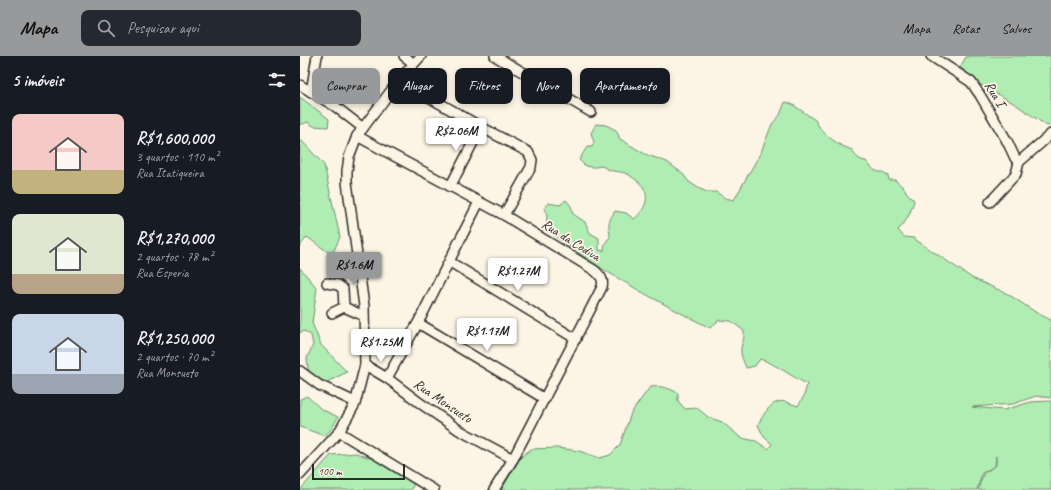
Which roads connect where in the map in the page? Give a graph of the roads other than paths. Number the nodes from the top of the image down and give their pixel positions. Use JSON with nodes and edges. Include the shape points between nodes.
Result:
{"nodes":[{"id":1,"x":317,"y":56,"type":"edge"},
{"id":2,"x":404,"y":56,"type":"edge"},
{"id":3,"x":420,"y":56,"type":"edge"},
{"id":4,"x":495,"y":56,"type":"edge"},
{"id":5,"x":930,"y":56,"type":"edge"},
{"id":6,"x":413,"y":63,"type":"junction"},
{"id":7,"x":409,"y":68,"type":"edge"},
{"id":8,"x":300,"y":85,"type":"edge"},
{"id":9,"x":311,"y":92,"type":"junction"},
{"id":10,"x":388,"y":95,"type":"edge"},
{"id":11,"x":441,"y":104,"type":"edge"},
{"id":12,"x":591,"y":112,"type":"dead end"},
{"id":13,"x":481,"y":127,"type":"junction"},
{"id":14,"x":360,"y":132,"type":"junction"},
{"id":15,"x":1051,"y":134,"type":"edge"},
{"id":16,"x":1019,"y":162,"type":"junction"},
{"id":17,"x":450,"y":186,"type":"junction"},
{"id":18,"x":478,"y":202,"type":"junction"},
{"id":19,"x":990,"y":202,"type":"dead end"},
{"id":20,"x":504,"y":215,"type":"junction"},
{"id":21,"x":450,"y":262,"type":"junction"},
{"id":22,"x":327,"y":283,"type":"dead end"},
{"id":23,"x":344,"y":307,"type":"junction"},
{"id":24,"x":332,"y":313,"type":"dead end"},
{"id":25,"x":364,"y":316,"type":"junction"},
{"id":26,"x":418,"y":323,"type":"junction"},
{"id":27,"x":576,"y":339,"type":"junction"},
{"id":28,"x":365,"y":365,"type":"junction"},
{"id":29,"x":300,"y":371,"type":"edge"},
{"id":30,"x":387,"y":378,"type":"junction"},
{"id":31,"x":544,"y":399,"type":"junction"},
{"id":32,"x":355,"y":402,"type":"junction"},
{"id":33,"x":339,"y":432,"type":"junction"},
{"id":34,"x":513,"y":459,"type":"junction"},
{"id":35,"x":300,"y":476,"type":"edge"},
{"id":36,"x":434,"y":490,"type":"edge"},
{"id":37,"x":494,"y":490,"type":"edge"}],
"edges":[{"from":1,"to":9,"type":"street"},
{"from":2,"to":6,"type":"street"},
{"from":3,"to":6,"type":"street"},
{"from":4,"to":12,"type":"street"},
{"from":5,"to":16,"type":"street","name":"Rua I","via":[[971,82]]},
{"from":6,"to":7,"type":"street"},
{"from":8,"to":9,"type":"street","name":"Rua da Codiva"},
{"from":9,"to":14,"type":"street","name":"Rua da Codiva","via":[[336,107]]},
{"from":10,"to":14,"type":"street"},
{"from":11,"to":13,"type":"street"},
{"from":13,"to":17,"type":"street"},
{"from":13,"to":20,"type":"street","via":[[528,152],[532,160],[531,167]]},
{"from":14,"to":17,"type":"street","name":"Rua da Codiva"},
{"from":14,"to":25,"type":"street","via":[[349,157],[347,171]]},
{"from":15,"to":16,"type":"street"},
{"from":16,"to":19,"type":"street","via":[[1016,174]]},
{"from":17,"to":18,"type":"street","name":"Rua da Codiva"},
{"from":18,"to":20,"type":"street","name":"Rua da Codiva"},
{"from":18,"to":21,"type":"street"},
{"from":20,"to":27,"type":"street","name":"Rua da Codiva","via":[[594,270],[601,277],[602,287]]},
{"from":21,"to":26,"type":"street"},
{"from":21,"to":27,"type":"street"},
{"from":22,"to":23,"type":"street","via":[[343,289]]},
{"from":23,"to":24,"type":"street"},
{"from":23,"to":25,"type":"street"},
{"from":25,"to":28,"type":"street"},
{"from":26,"to":30,"type":"street"},
{"from":26,"to":31,"type":"street"},
{"from":27,"to":31,"type":"street","name":"Rua da Codiva"},
{"from":28,"to":30,"type":"street","name":"Rua Monsueto"},
{"from":28,"to":32,"type":"street"},
{"from":29,"to":32,"type":"street","via":[[318,385]]},
{"from":30,"to":34,"type":"street","name":"Rua Monsueto","via":[[460,430]]},
{"from":31,"to":34,"type":"street","name":"Rua da Codiva"},
{"from":32,"to":33,"type":"street"},
{"from":33,"to":35,"type":"street"},
{"from":33,"to":36,"type":"street"},
{"from":34,"to":37,"type":"street","name":"Rua da Codiva"}]}
